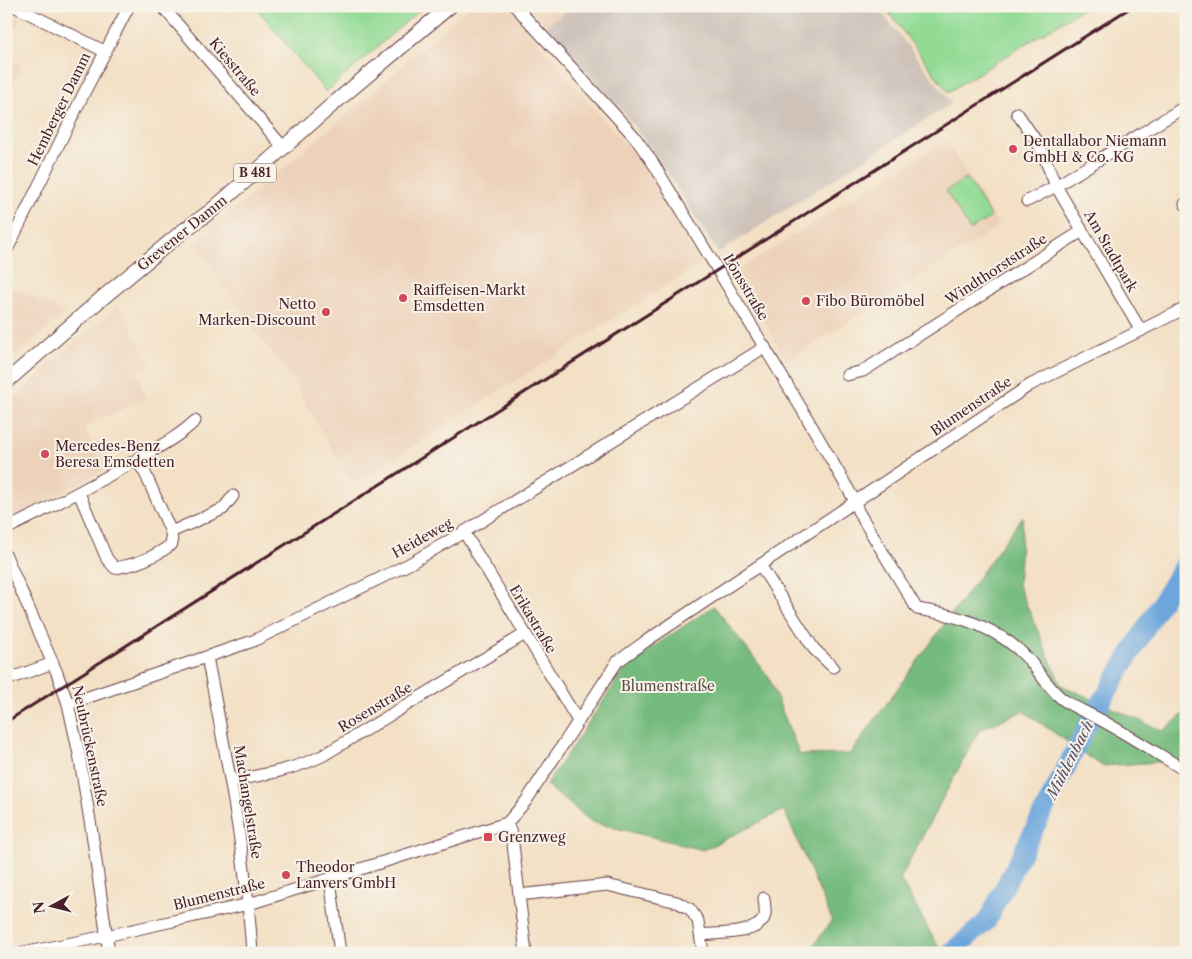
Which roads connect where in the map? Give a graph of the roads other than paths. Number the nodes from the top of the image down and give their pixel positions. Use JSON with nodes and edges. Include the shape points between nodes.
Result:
{"nodes":[{"id":1,"x":14,"y":6,"type":"edge"},
{"id":2,"x":129,"y":6,"type":"edge"},
{"id":3,"x":162,"y":6,"type":"edge"},
{"id":4,"x":450,"y":6,"type":"edge"},
{"id":5,"x":515,"y":6,"type":"edge"},
{"id":6,"x":104,"y":51,"type":"junction"},
{"id":7,"x":1186,"y":106,"type":"edge"},
{"id":8,"x":1018,"y":113,"type":"dead end"},
{"id":9,"x":284,"y":148,"type":"junction"},
{"id":10,"x":1056,"y":186,"type":"junction"},
{"id":11,"x":1027,"y":201,"type":"dead end"},
{"id":12,"x":1082,"y":231,"type":"junction"},
{"id":13,"x":6,"y":252,"type":"edge"},
{"id":14,"x":1186,"y":308,"type":"edge"},
{"id":15,"x":1141,"y":331,"type":"junction"},
{"id":16,"x":765,"y":347,"type":"junction"},
{"id":17,"x":848,"y":375,"type":"dead end"},
{"id":18,"x":6,"y":382,"type":"edge"},
{"id":19,"x":195,"y":421,"type":"dead end"},
{"id":20,"x":136,"y":460,"type":"junction"},
{"id":21,"x":79,"y":493,"type":"junction"},
{"id":22,"x":233,"y":496,"type":"dead end"},
{"id":23,"x":855,"y":501,"type":"junction"},
{"id":24,"x":6,"y":529,"type":"edge"},
{"id":25,"x":171,"y":532,"type":"junction"},
{"id":26,"x":464,"y":532,"type":"junction"},
{"id":27,"x":6,"y":556,"type":"edge"},
{"id":28,"x":760,"y":565,"type":"junction"},
{"id":29,"x":525,"y":634,"type":"junction"},
{"id":30,"x":207,"y":657,"type":"junction"},
{"id":31,"x":53,"y":663,"type":"junction"},
{"id":32,"x":833,"y":667,"type":"dead end"},
{"id":33,"x":6,"y":680,"type":"edge"},
{"id":34,"x":68,"y":704,"type":"junction"},
{"id":35,"x":578,"y":721,"type":"junction"},
{"id":36,"x":1186,"y":771,"type":"edge"},
{"id":37,"x":231,"y":781,"type":"junction"},
{"id":38,"x":507,"y":823,"type":"junction"},
{"id":39,"x":330,"y":880,"type":"junction"},
{"id":40,"x":519,"y":895,"type":"junction"},
{"id":41,"x":764,"y":898,"type":"dead end"},
{"id":42,"x":249,"y":904,"type":"junction"},
{"id":43,"x":701,"y":935,"type":"junction"},
{"id":44,"x":106,"y":936,"type":"junction"},
{"id":45,"x":23,"y":953,"type":"edge"},
{"id":46,"x":108,"y":953,"type":"edge"},
{"id":47,"x":252,"y":953,"type":"edge"},
{"id":48,"x":340,"y":953,"type":"edge"},
{"id":49,"x":526,"y":953,"type":"edge"},
{"id":50,"x":704,"y":953,"type":"edge"}],
"edges":[{"from":1,"to":6,"type":"street"},
{"from":2,"to":6,"type":"street","name":"Hemberger Damm"},
{"from":3,"to":9,"type":"street","name":"Kiesstraße"},
{"from":4,"to":9,"type":"main road","name":"Grevener Damm","number":"B 481"},
{"from":5,"to":16,"type":"street","name":"Lönsstraße","via":[[634,136]]},
{"from":6,"to":13,"type":"street","name":"Hemberger Damm"},
{"from":7,"to":10,"type":"street"},
{"from":8,"to":10,"type":"street","name":"Am Stadtpark","via":[[1040,147]]},
{"from":9,"to":18,"type":"main road","name":"Grevener Damm","number":"B 481"},
{"from":10,"to":11,"type":"street"},
{"from":10,"to":12,"type":"street","name":"Am Stadtpark"},
{"from":12,"to":15,"type":"street","name":"Am Stadtpark"},
{"from":12,"to":17,"type":"street","name":"Windthorststraße","via":[[863,371]]},
{"from":14,"to":15,"type":"street","name":"Blumenstraße"},
{"from":15,"to":23,"type":"street","name":"Blumenstraße","via":[[1030,385]]},
{"from":16,"to":23,"type":"street","name":"Lönsstraße"},
{"from":16,"to":26,"type":"street","name":"Heideweg"},
{"from":19,"to":20,"type":"street","via":[[182,433]]},
{"from":20,"to":21,"type":"street"},
{"from":20,"to":25,"type":"street"},
{"from":21,"to":24,"type":"street"},
{"from":21,"to":25,"type":"street","via":[[107,559],[115,568],[162,552],[172,544]]},
{"from":22,"to":25,"type":"street","via":[[223,509]]},
{"from":23,"to":28,"type":"street","name":"Blumenstraße"},
{"from":23,"to":36,"type":"street","name":"Lönsstraße","via":[[917,609],[966,619],[1007,640],[1062,699]]},
{"from":26,"to":29,"type":"street","name":"Erikastraße"},
{"from":26,"to":30,"type":"street","name":"Heideweg","via":[[409,564],[254,641]]},
{"from":27,"to":31,"type":"street","name":"Neubrückenstraße"},
{"from":28,"to":32,"type":"street","via":[[814,649]]},
{"from":28,"to":35,"type":"street","name":"Blumenstraße","via":[[617,662]]},
{"from":29,"to":35,"type":"street","name":"Erikastraße"},
{"from":29,"to":37,"type":"street","name":"Rosenstraße","via":[[322,756],[284,770]]},
{"from":30,"to":34,"type":"street","name":"Heideweg"},
{"from":30,"to":37,"type":"street","name":"Machangelstraße"},
{"from":31,"to":33,"type":"street"},
{"from":31,"to":34,"type":"street","name":"Neubrückenstraße"},
{"from":34,"to":44,"type":"street","name":"Neubrückenstraße","via":[[91,825]]},
{"from":35,"to":38,"type":"street","name":"Blumenstraße","via":[[526,801]]},
{"from":37,"to":42,"type":"street","name":"Machangelstraße"},
{"from":38,"to":39,"type":"street","name":"Blumenstraße"},
{"from":38,"to":40,"type":"street","via":[[512,836]]},
{"from":39,"to":42,"type":"street","name":"Blumenstraße"},
{"from":39,"to":48,"type":"street"},
{"from":40,"to":43,"type":"street","via":[[607,885],[683,905],[698,920]]},
{"from":40,"to":49,"type":"street"},
{"from":41,"to":43,"type":"street","via":[[764,918],[751,930]]},
{"from":42,"to":44,"type":"street","name":"Blumenstraße"},
{"from":42,"to":47,"type":"street","name":"Machangelstraße"},
{"from":43,"to":50,"type":"street"},
{"from":44,"to":45,"type":"street","name":"Blumenstraße"},
{"from":44,"to":46,"type":"street","name":"Neubrückenstraße"}]}
